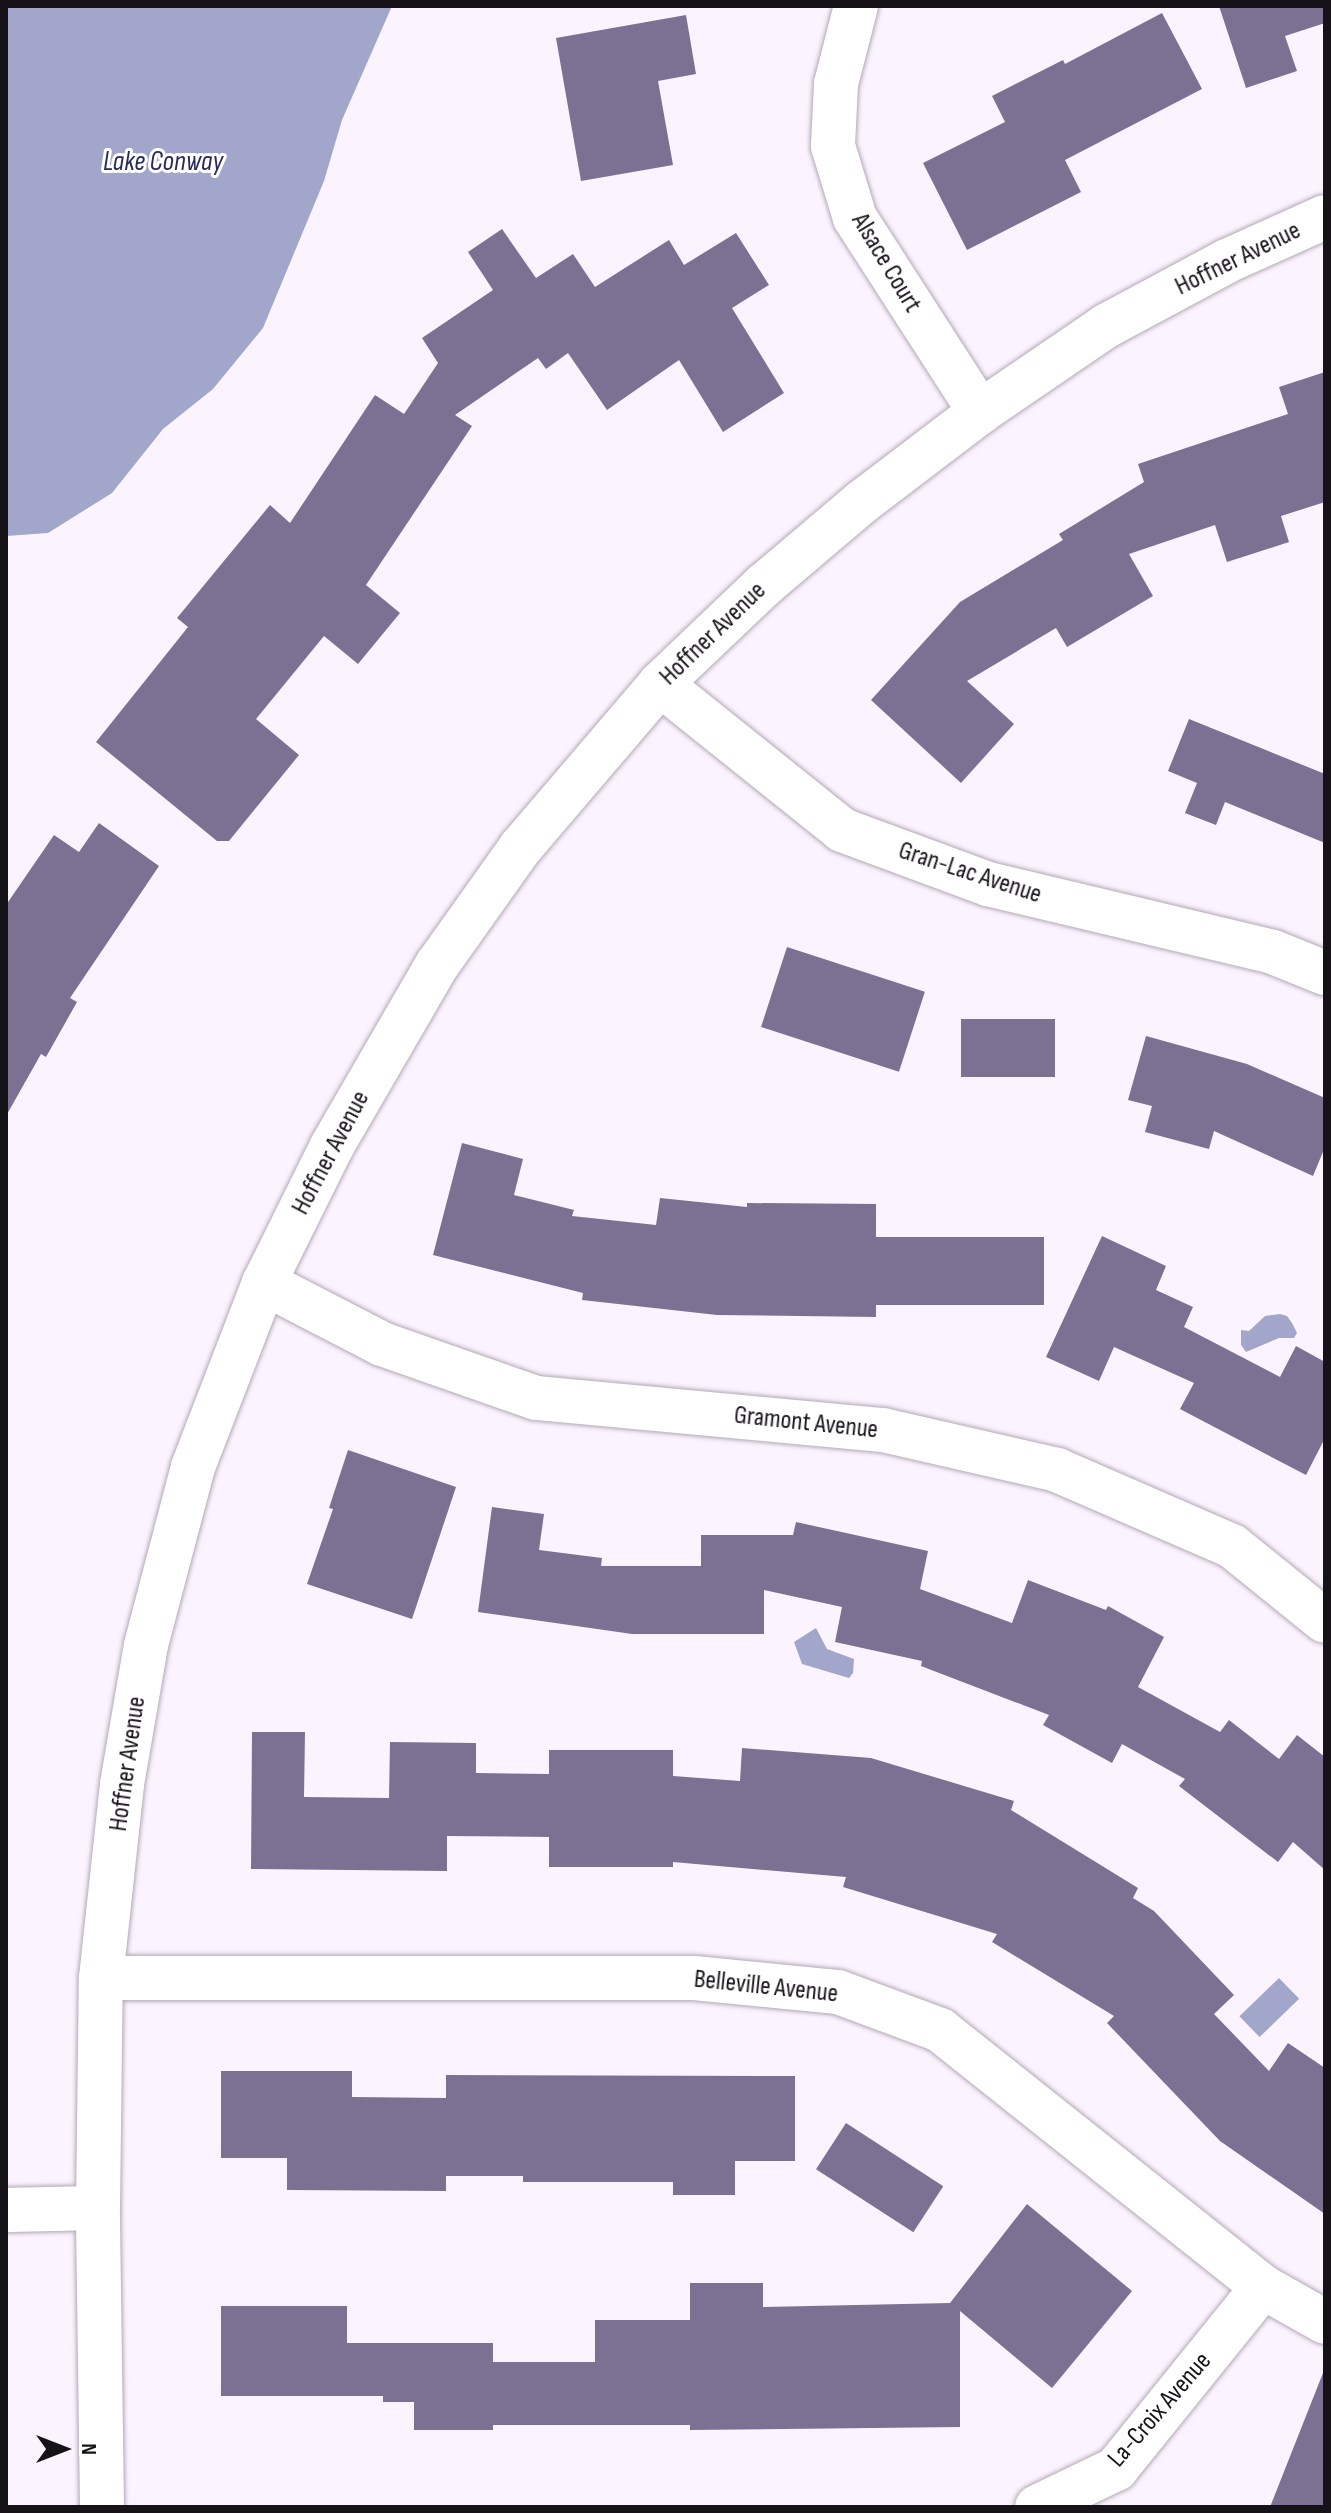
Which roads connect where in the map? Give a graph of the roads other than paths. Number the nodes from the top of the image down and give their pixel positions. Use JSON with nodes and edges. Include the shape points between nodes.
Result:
{"nodes":[{"id":1,"x":856,"y":6,"type":"edge"},
{"id":2,"x":1325,"y":217,"type":"edge"},
{"id":3,"x":980,"y":412,"type":"junction"},
{"id":4,"x":660,"y":684,"type":"junction"},
{"id":5,"x":1325,"y":973,"type":"edge"},
{"id":6,"x":264,"y":1283,"type":"junction"},
{"id":7,"x":1325,"y":1621,"type":"edge"},
{"id":8,"x":101,"y":1978,"type":"junction"},
{"id":9,"x":98,"y":2208,"type":"junction"},
{"id":10,"x":6,"y":2210,"type":"edge"},
{"id":11,"x":1263,"y":2287,"type":"junction"},
{"id":12,"x":1325,"y":2322,"type":"edge"},
{"id":13,"x":102,"y":2507,"type":"edge"},
{"id":14,"x":1037,"y":2507,"type":"edge"}],
"edges":[{"from":1,"to":3,"type":"street","name":"Alsace Court","via":[[836,84],[833,146],[855,218]]},
{"from":2,"to":3,"type":"street","name":"Hoffner Avenue","via":[[1227,261],[1106,326]]},
{"from":3,"to":4,"type":"street","name":"Hoffner Avenue","via":[[764,585]]},
{"from":4,"to":5,"type":"street","name":"Gran-Lac Avenue","via":[[842,830],[988,884],[1273,952]]},
{"from":4,"to":6,"type":"street","name":"Hoffner Avenue","via":[[521,847],[437,965],[332,1146]]},
{"from":6,"to":7,"type":"street","name":"Gramont Avenue","via":[[382,1344],[536,1398],[883,1430],[1057,1470],[1232,1546]]},
{"from":6,"to":8,"type":"street","name":"Hoffner Avenue","via":[[193,1467],[146,1645],[122,1784]]},
{"from":8,"to":9,"type":"street","name":"Hoffner Avenue"},
{"from":8,"to":11,"type":"street","name":"Belleville Avenue","via":[[694,1978],[838,1992],[940,2030]]},
{"from":9,"to":10,"type":"street"},
{"from":9,"to":13,"type":"street","name":"Hoffner Avenue"},
{"from":11,"to":12,"type":"street","name":"Belleville Avenue"},
{"from":11,"to":14,"type":"street","name":"La-Croix Avenue","via":[[1116,2469]]}]}
